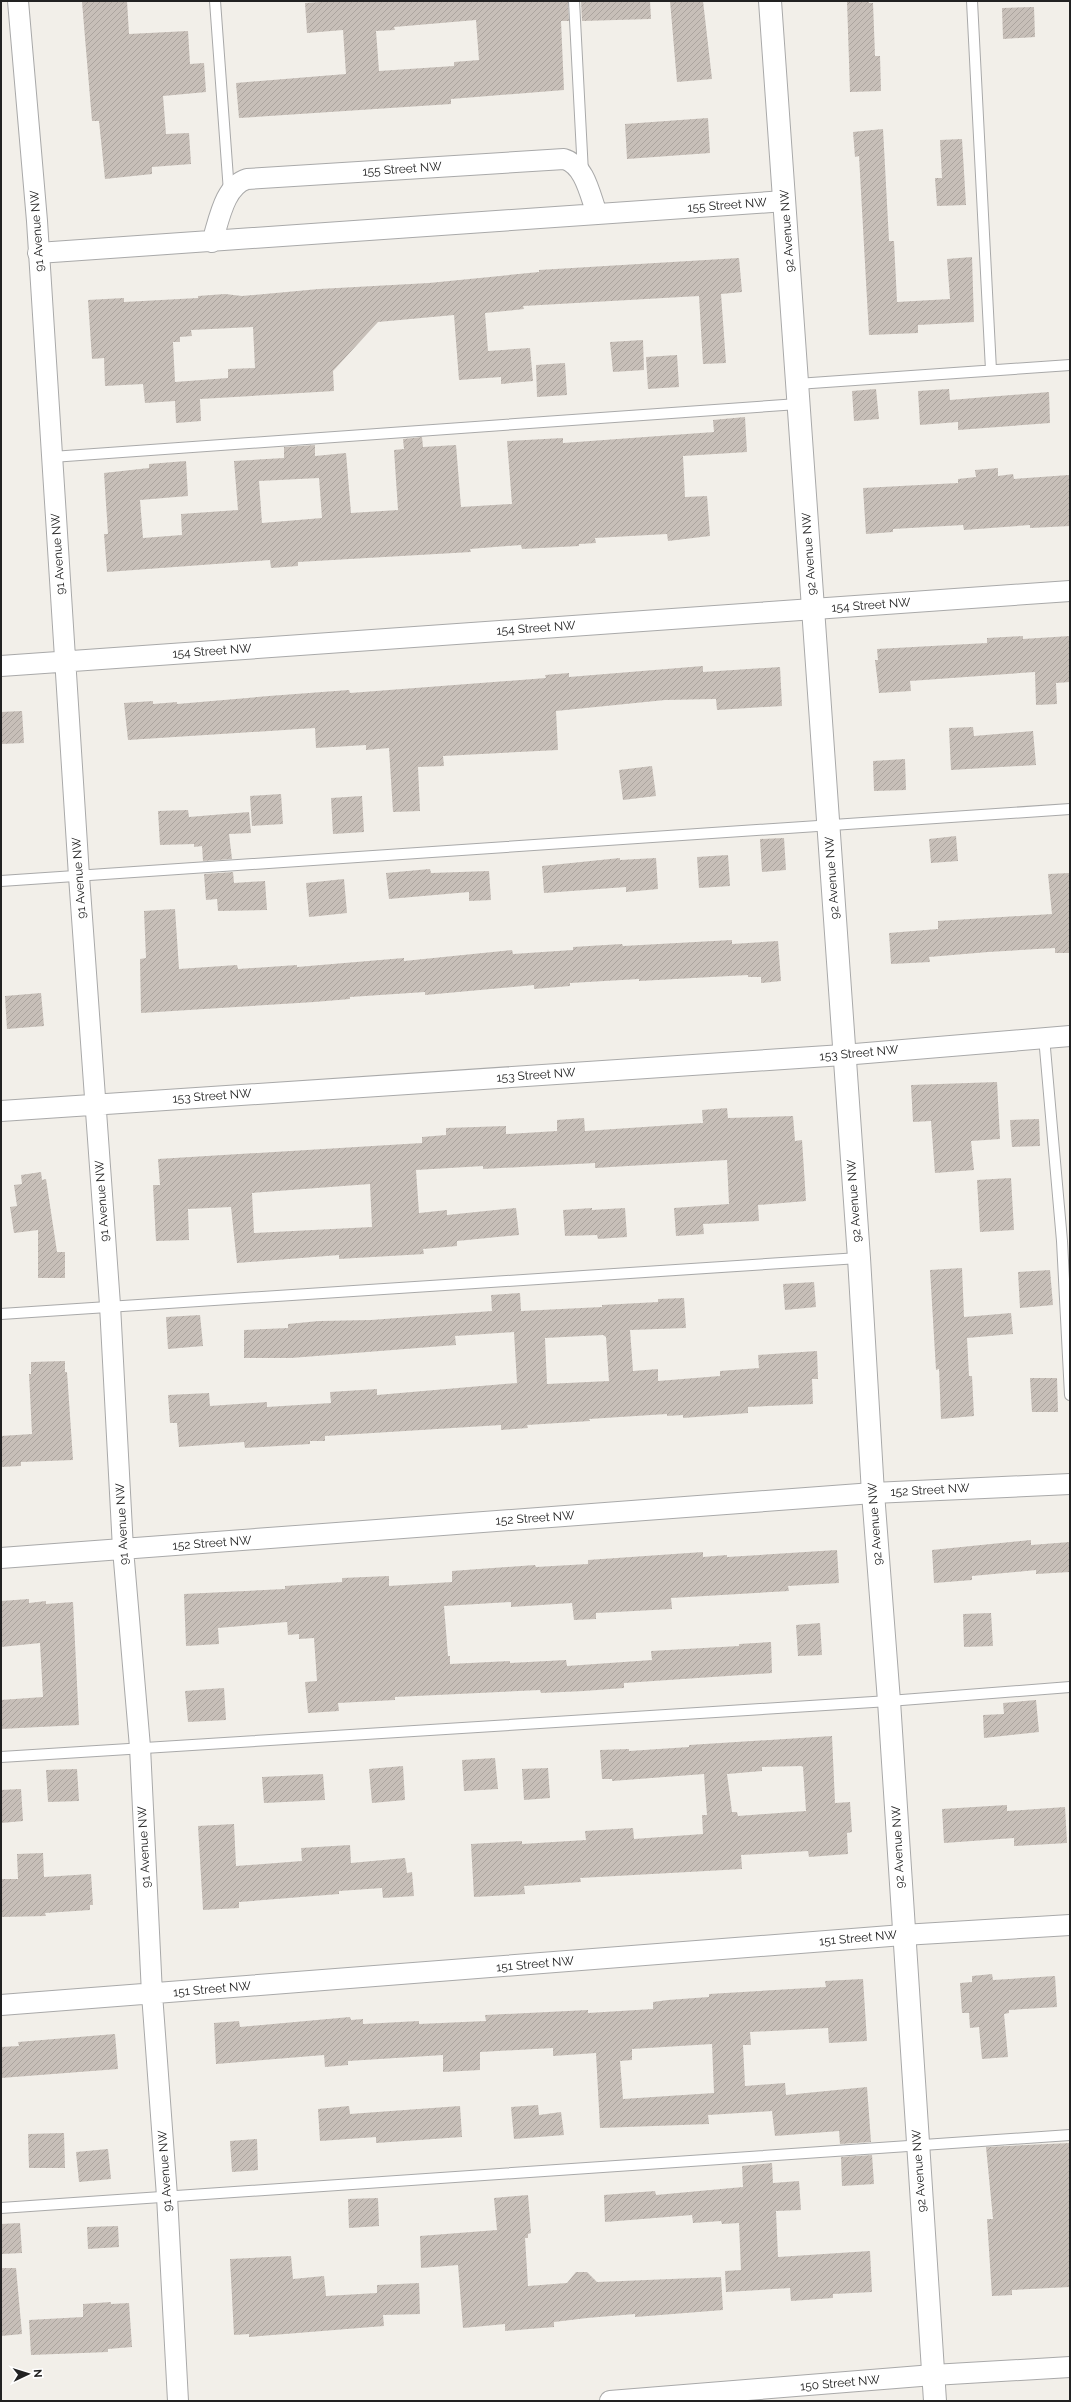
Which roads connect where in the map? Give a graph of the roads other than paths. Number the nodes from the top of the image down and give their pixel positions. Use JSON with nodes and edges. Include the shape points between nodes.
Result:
{"nodes":[{"id":1,"x":18,"y":1,"type":"edge"},
{"id":2,"x":215,"y":1,"type":"edge"},
{"id":3,"x":574,"y":1,"type":"edge"},
{"id":4,"x":770,"y":1,"type":"edge"},
{"id":5,"x":972,"y":1,"type":"edge"},
{"id":6,"x":584,"y":177,"type":"junction"},
{"id":7,"x":229,"y":192,"type":"junction"},
{"id":8,"x":785,"y":201,"type":"junction"},
{"id":9,"x":597,"y":214,"type":"junction"},
{"id":10,"x":212,"y":242,"type":"junction"},
{"id":11,"x":38,"y":253,"type":"junction"},
{"id":12,"x":1070,"y":365,"type":"edge"},
{"id":13,"x":991,"y":370,"type":"junction"},
{"id":14,"x":798,"y":394,"type":"junction"},
{"id":15,"x":52,"y":457,"type":"junction"},
{"id":16,"x":1070,"y":591,"type":"edge"},
{"id":17,"x":813,"y":609,"type":"junction"},
{"id":18,"x":65,"y":662,"type":"junction"},
{"id":19,"x":1,"y":666,"type":"edge"},
{"id":20,"x":1070,"y":809,"type":"edge"},
{"id":21,"x":829,"y":825,"type":"junction"},
{"id":22,"x":79,"y":876,"type":"junction"},
{"id":23,"x":1,"y":881,"type":"edge"},
{"id":24,"x":1070,"y":1036,"type":"edge"},
{"id":25,"x":1044,"y":1037,"type":"junction"},
{"id":26,"x":843,"y":1055,"type":"junction"},
{"id":27,"x":95,"y":1104,"type":"junction"},
{"id":28,"x":1,"y":1111,"type":"edge"},
{"id":29,"x":1066,"y":1241,"type":"edge"},
{"id":30,"x":859,"y":1258,"type":"junction"},
{"id":31,"x":110,"y":1305,"type":"junction"},
{"id":32,"x":1,"y":1314,"type":"edge"},
{"id":33,"x":1070,"y":1396,"type":"edge"},
{"id":34,"x":1070,"y":1484,"type":"edge"},
{"id":35,"x":873,"y":1493,"type":"junction"},
{"id":36,"x":123,"y":1549,"type":"junction"},
{"id":37,"x":1,"y":1558,"type":"edge"},
{"id":38,"x":1070,"y":1687,"type":"edge"},
{"id":39,"x":889,"y":1701,"type":"junction"},
{"id":40,"x":140,"y":1748,"type":"junction"},
{"id":41,"x":1,"y":1757,"type":"edge"},
{"id":42,"x":1070,"y":1925,"type":"edge"},
{"id":43,"x":903,"y":1935,"type":"junction"},
{"id":44,"x":152,"y":1994,"type":"junction"},
{"id":45,"x":1,"y":2005,"type":"edge"},
{"id":46,"x":1070,"y":2135,"type":"edge"},
{"id":47,"x":918,"y":2147,"type":"junction"},
{"id":48,"x":167,"y":2196,"type":"junction"},
{"id":49,"x":1,"y":2208,"type":"edge"},
{"id":50,"x":1070,"y":2367,"type":"edge"},
{"id":51,"x":933,"y":2375,"type":"junction"},
{"id":52,"x":178,"y":2401,"type":"edge"},
{"id":53,"x":610,"y":2401,"type":"edge"},
{"id":54,"x":935,"y":2401,"type":"edge"}],
"edges":[{"from":1,"to":11,"type":"street","name":"91 Avenue NW"},
{"from":2,"to":7,"type":"lane"},
{"from":3,"to":6,"type":"lane"},
{"from":4,"to":8,"type":"street","name":"92 Avenue NW"},
{"from":5,"to":13,"type":"lane"},
{"from":6,"to":7,"type":"street","name":"155 Street NW","via":[[571,161],[564,159],[247,179],[240,181]]},
{"from":6,"to":9,"type":"street","name":"155 Street NW"},
{"from":7,"to":10,"type":"street"},
{"from":8,"to":9,"type":"street","name":"155 Street NW"},
{"from":8,"to":14,"type":"street","name":"92 Avenue NW"},
{"from":9,"to":10,"type":"street","name":"155 Street NW"},
{"from":10,"to":11,"type":"street","name":"155 Street NW"},
{"from":11,"to":15,"type":"street","name":"91 Avenue NW"},
{"from":12,"to":13,"type":"lane"},
{"from":13,"to":14,"type":"lane"},
{"from":14,"to":15,"type":"lane"},
{"from":14,"to":17,"type":"street","name":"92 Avenue NW"},
{"from":15,"to":18,"type":"street","name":"91 Avenue NW"},
{"from":16,"to":17,"type":"street","name":"154 Street NW"},
{"from":17,"to":18,"type":"street","name":"154 Street NW"},
{"from":17,"to":21,"type":"street","name":"92 Avenue NW"},
{"from":18,"to":19,"type":"street","name":"154 Street NW"},
{"from":18,"to":22,"type":"street","name":"91 Avenue NW"},
{"from":20,"to":21,"type":"lane"},
{"from":21,"to":22,"type":"lane"},
{"from":21,"to":26,"type":"street","name":"92 Avenue NW"},
{"from":22,"to":23,"type":"lane"},
{"from":22,"to":27,"type":"street","name":"91 Avenue NW"},
{"from":24,"to":25,"type":"street","name":"153 Street NW"},
{"from":25,"to":26,"type":"street","name":"153 Street NW"},
{"from":25,"to":29,"type":"lane"},
{"from":26,"to":27,"type":"street","name":"153 Street NW"},
{"from":26,"to":30,"type":"street","name":"92 Avenue NW"},
{"from":27,"to":28,"type":"street","name":"153 Street NW"},
{"from":27,"to":31,"type":"street","name":"91 Avenue NW"},
{"from":29,"to":33,"type":"lane"},
{"from":30,"to":31,"type":"lane"},
{"from":30,"to":35,"type":"street","name":"92 Avenue NW"},
{"from":31,"to":32,"type":"lane"},
{"from":31,"to":36,"type":"street","name":"91 Avenue NW"},
{"from":34,"to":35,"type":"street","name":"152 Street NW"},
{"from":35,"to":36,"type":"street","name":"152 Street NW"},
{"from":35,"to":39,"type":"street","name":"92 Avenue NW"},
{"from":36,"to":37,"type":"street","name":"152 Street NW"},
{"from":36,"to":40,"type":"street","name":"91 Avenue NW"},
{"from":38,"to":39,"type":"lane"},
{"from":39,"to":40,"type":"lane"},
{"from":39,"to":43,"type":"street","name":"92 Avenue NW"},
{"from":40,"to":41,"type":"lane"},
{"from":40,"to":44,"type":"street","name":"91 Avenue NW"},
{"from":42,"to":43,"type":"street","name":"151 Street NW"},
{"from":43,"to":44,"type":"street","name":"151 Street NW"},
{"from":43,"to":47,"type":"street","name":"92 Avenue NW"},
{"from":44,"to":45,"type":"street","name":"151 Street NW"},
{"from":44,"to":48,"type":"street","name":"91 Avenue NW"},
{"from":46,"to":47,"type":"lane"},
{"from":47,"to":48,"type":"lane"},
{"from":47,"to":51,"type":"street","name":"92 Avenue NW"},
{"from":48,"to":49,"type":"lane"},
{"from":48,"to":52,"type":"street","name":"91 Avenue NW"},
{"from":50,"to":51,"type":"street","name":"150 Street NW"},
{"from":51,"to":53,"type":"street","name":"150 Street NW"},
{"from":51,"to":54,"type":"street","name":"92 Avenue NW"}]}
